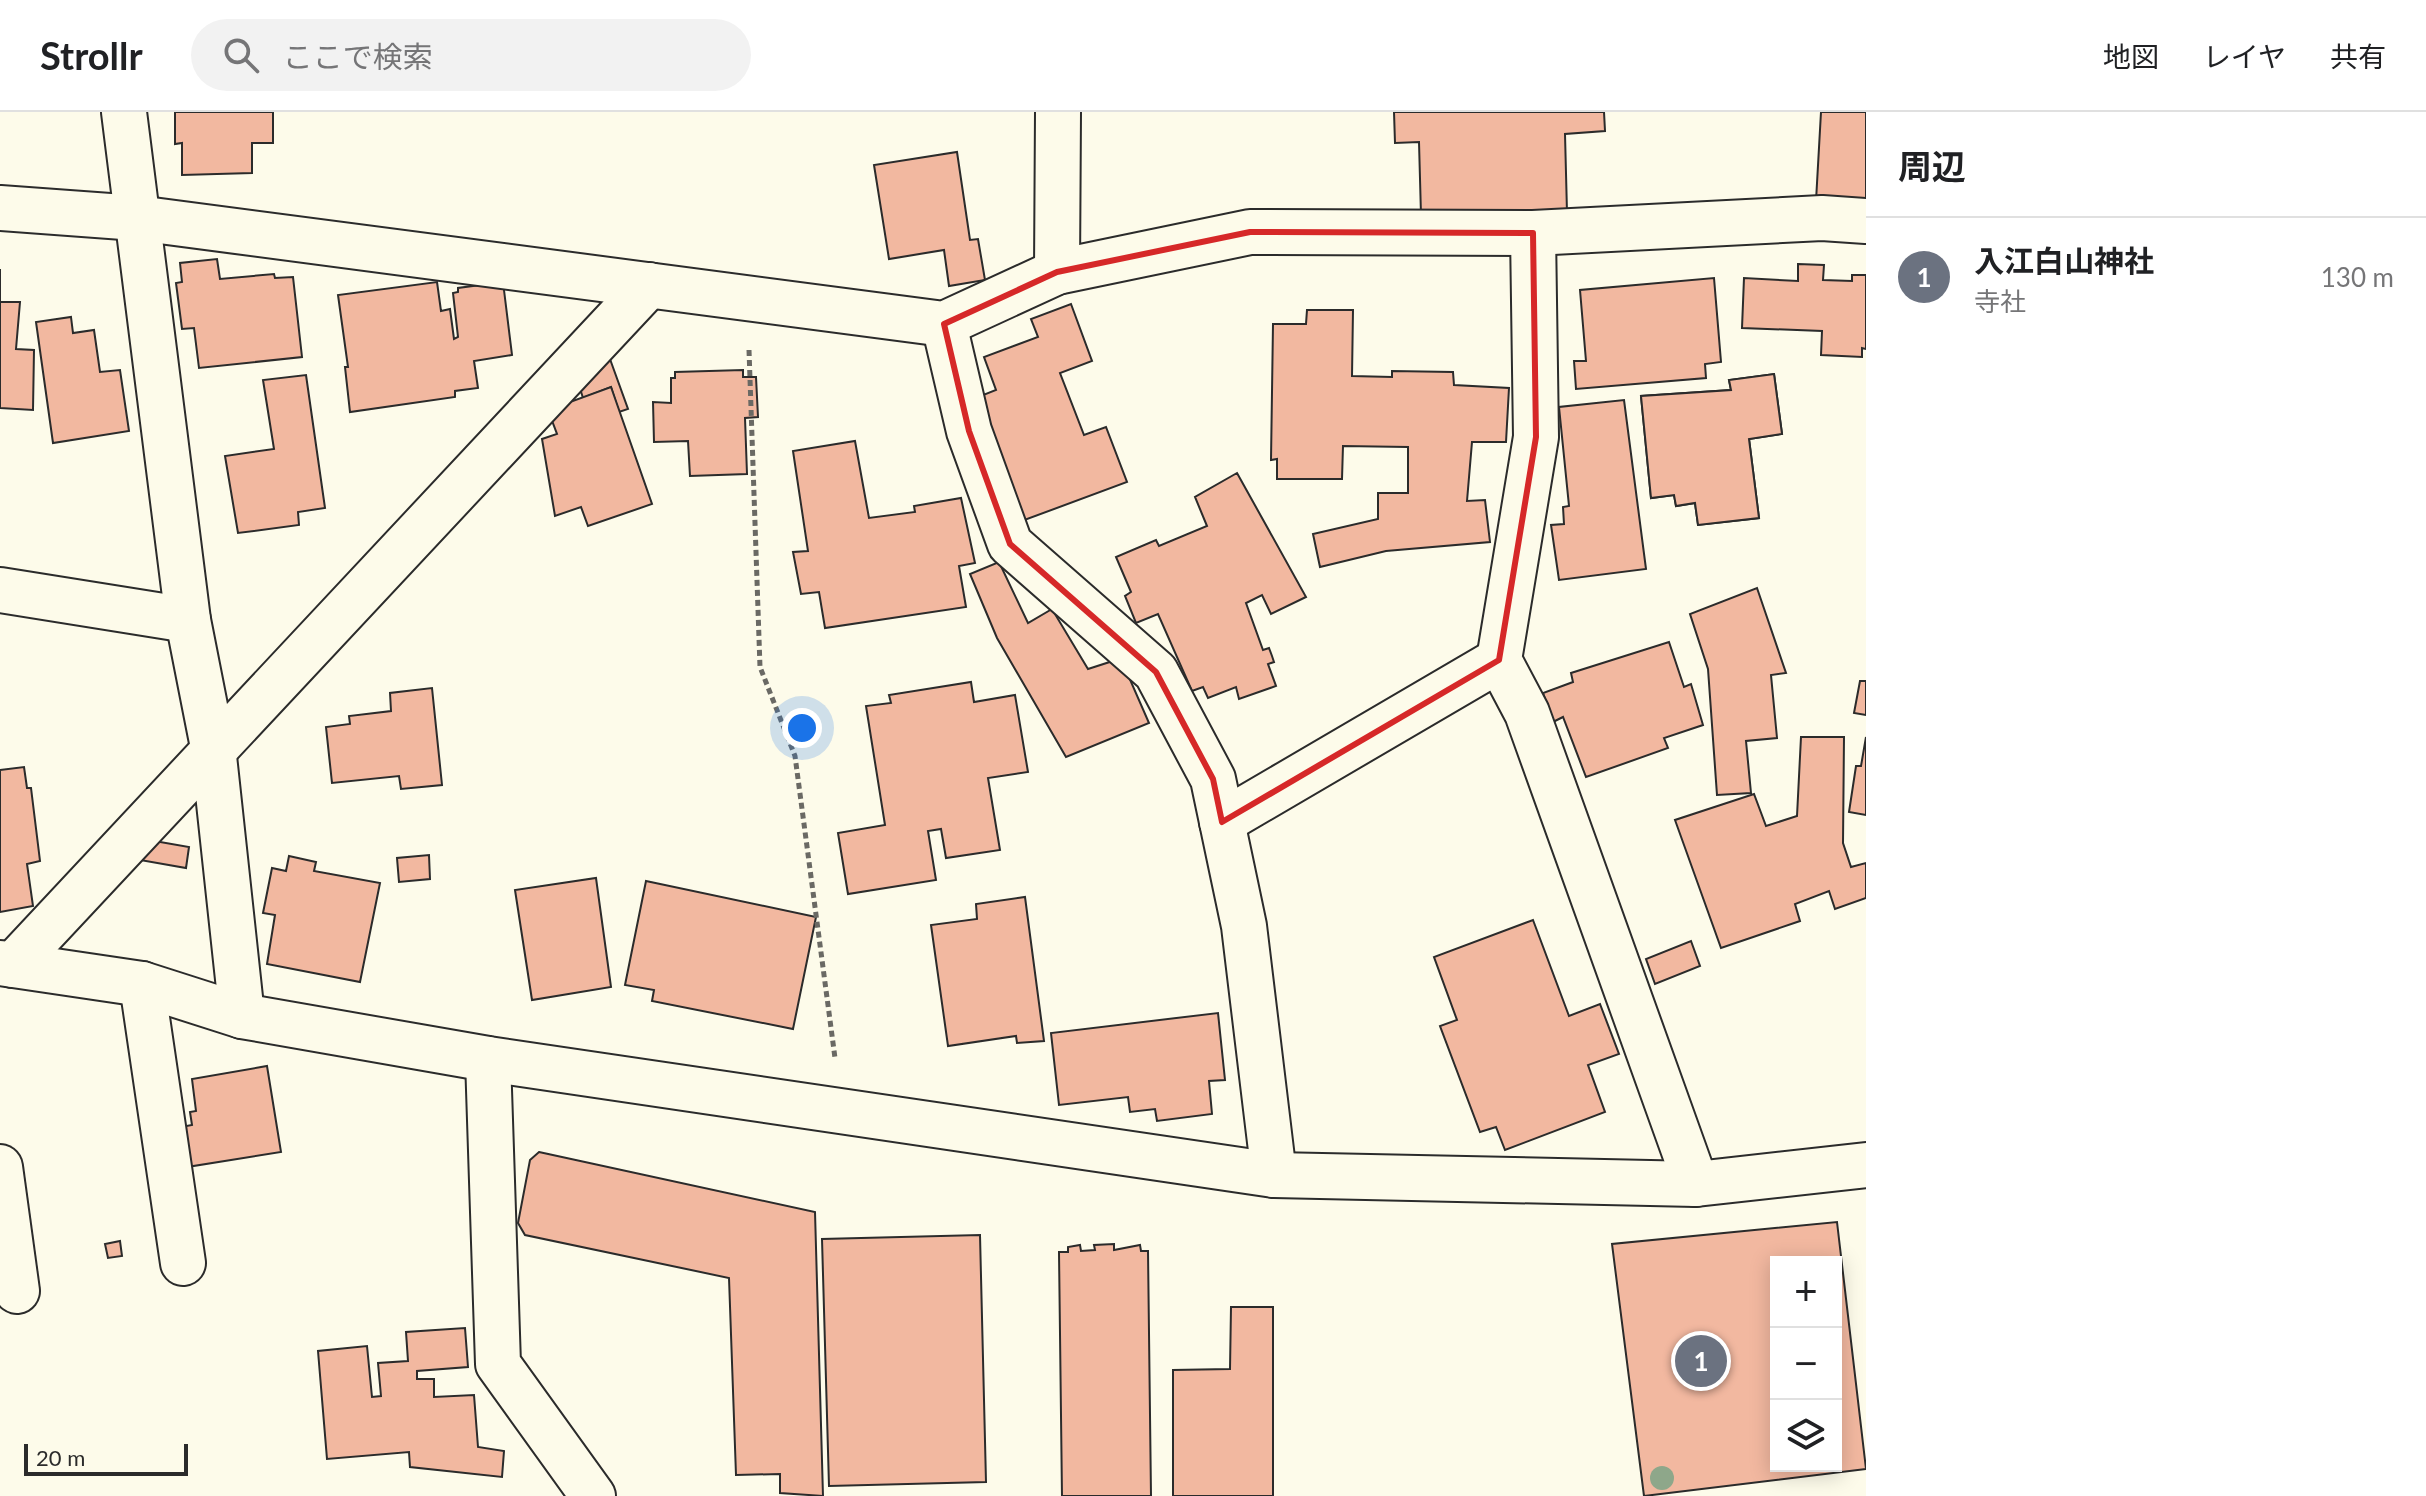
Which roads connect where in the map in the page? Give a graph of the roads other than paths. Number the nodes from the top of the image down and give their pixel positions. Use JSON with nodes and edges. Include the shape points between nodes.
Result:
{"nodes":[{"id":1,"x":124,"y":112,"type":"edge"},
{"id":2,"x":1058,"y":112,"type":"edge"},
{"id":3,"x":0,"y":208,"type":"edge"},
{"id":4,"x":137,"y":218,"type":"junction"},
{"id":5,"x":1866,"y":221,"type":"edge"},
{"id":6,"x":1533,"y":233,"type":"junction"},
{"id":7,"x":1057,"y":272,"type":"junction"},
{"id":8,"x":649,"y":285,"type":"junction"},
{"id":9,"x":944,"y":324,"type":"junction"},
{"id":10,"x":0,"y":590,"type":"edge"},
{"id":11,"x":188,"y":620,"type":"junction"},
{"id":12,"x":1499,"y":660,"type":"junction"},
{"id":13,"x":213,"y":747,"type":"junction"},
{"id":14,"x":1222,"y":822,"type":"junction"},
{"id":15,"x":6,"y":964,"type":"edge"},
{"id":16,"x":142,"y":984,"type":"junction"},
{"id":17,"x":242,"y":1016,"type":"junction"},
{"id":18,"x":488,"y":1059,"type":"junction"},
{"id":19,"x":1866,"y":1165,"type":"edge"},
{"id":20,"x":0,"y":1167,"type":"edge"},
{"id":21,"x":1274,"y":1175,"type":"junction"},
{"id":22,"x":1696,"y":1184,"type":"junction"},
{"id":23,"x":183,"y":1263,"type":"dead end"},
{"id":24,"x":17,"y":1291,"type":"dead end"},
{"id":25,"x":593,"y":1496,"type":"edge"}],
"edges":[{"from":1,"to":4,"type":"street"},
{"from":2,"to":7,"type":"street"},
{"from":3,"to":4,"type":"street"},
{"from":4,"to":8,"type":"street"},
{"from":4,"to":11,"type":"street"},
{"from":5,"to":6,"type":"street","via":[[1822,218]]},
{"from":6,"to":7,"type":"street","via":[[1250,232]]},
{"from":6,"to":12,"type":"street","via":[[1536,437]]},
{"from":7,"to":9,"type":"street"},
{"from":8,"to":9,"type":"street"},
{"from":8,"to":13,"type":"street"},
{"from":9,"to":14,"type":"street","via":[[969,431],[1010,544],[1156,672],[1213,779]]},
{"from":10,"to":11,"type":"street"},
{"from":11,"to":13,"type":"street"},
{"from":12,"to":14,"type":"street"},
{"from":12,"to":22,"type":"street","via":[[1527,713]]},
{"from":13,"to":15,"type":"street"},
{"from":13,"to":17,"type":"street"},
{"from":14,"to":21,"type":"street","via":[[1244,926]]},
{"from":15,"to":16,"type":"street"},
{"from":16,"to":17,"type":"street"},
{"from":16,"to":23,"type":"street"},
{"from":17,"to":18,"type":"street"},
{"from":18,"to":21,"type":"street"},
{"from":18,"to":25,"type":"street","via":[[498,1364]]},
{"from":19,"to":22,"type":"street"},
{"from":20,"to":24,"type":"street"},
{"from":21,"to":22,"type":"street"}]}
